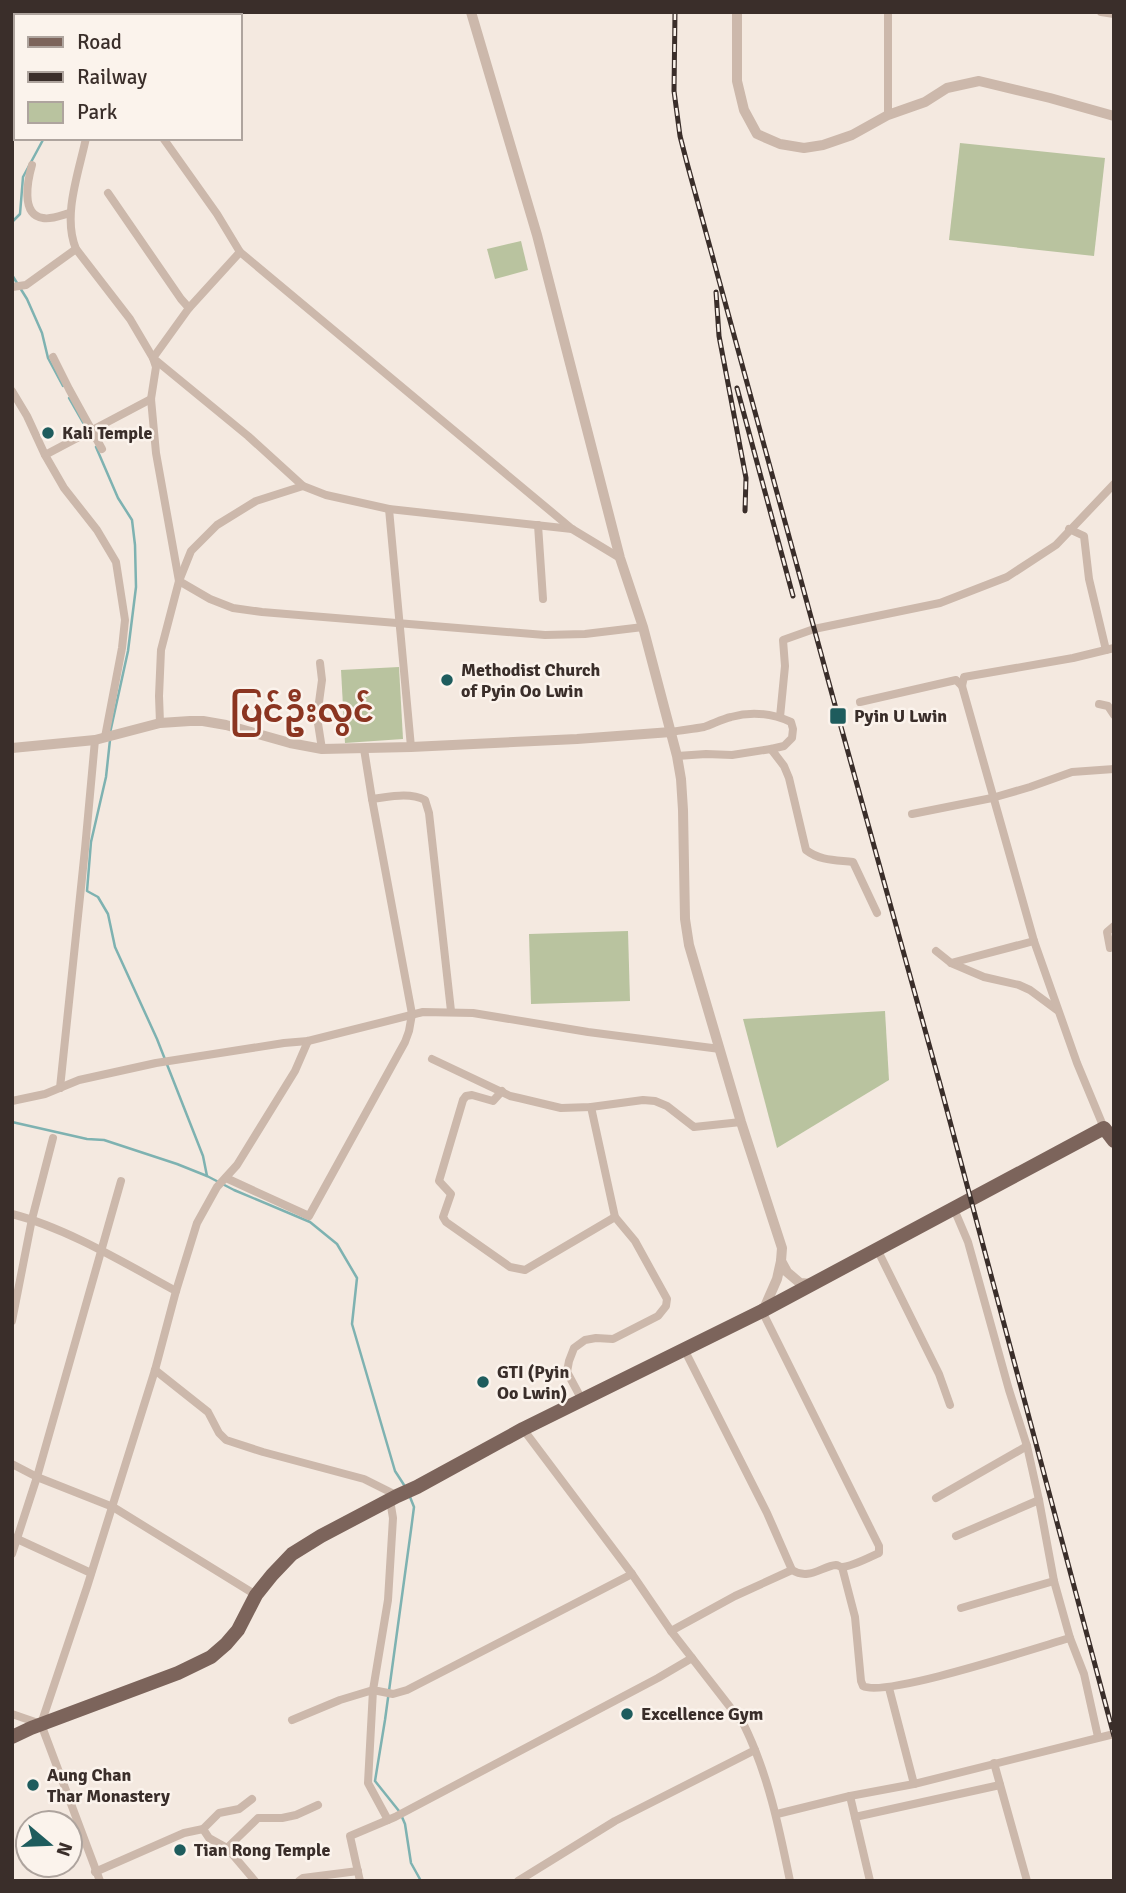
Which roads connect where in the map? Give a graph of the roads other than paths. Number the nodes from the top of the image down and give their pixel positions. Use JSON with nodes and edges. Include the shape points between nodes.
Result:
{"nodes":[{"id":1,"x":471,"y":12,"type":"edge"},
{"id":2,"x":737,"y":12,"type":"edge"},
{"id":3,"x":888,"y":12,"type":"edge"},
{"id":4,"x":1101,"y":12,"type":"edge"},
{"id":5,"x":1114,"y":14,"type":"edge"},
{"id":6,"x":888,"y":115,"type":"junction"},
{"id":7,"x":1114,"y":116,"type":"edge"},
{"id":8,"x":86,"y":140,"type":"edge"},
{"id":9,"x":164,"y":140,"type":"edge"},
{"id":10,"x":32,"y":164,"type":"dead end"},
{"id":11,"x":108,"y":193,"type":"dead end"},
{"id":12,"x":70,"y":213,"type":"junction"},
{"id":13,"x":76,"y":249,"type":"junction"},
{"id":14,"x":240,"y":253,"type":"junction"},
{"id":15,"x":13,"y":286,"type":"edge"},
{"id":16,"x":190,"y":308,"type":"junction"},
{"id":17,"x":53,"y":357,"type":"dead end"},
{"id":18,"x":153,"y":358,"type":"junction"},
{"id":19,"x":12,"y":391,"type":"edge"},
{"id":20,"x":151,"y":399,"type":"junction"},
{"id":21,"x":92,"y":431,"type":"junction"},
{"id":22,"x":102,"y":449,"type":"dead end"},
{"id":23,"x":46,"y":455,"type":"junction"},
{"id":24,"x":1114,"y":484,"type":"edge"},
{"id":25,"x":303,"y":486,"type":"junction"},
{"id":26,"x":389,"y":509,"type":"junction"},
{"id":27,"x":538,"y":525,"type":"junction"},
{"id":28,"x":572,"y":529,"type":"junction"},
{"id":29,"x":1069,"y":529,"type":"junction"},
{"id":30,"x":620,"y":558,"type":"junction"},
{"id":31,"x":179,"y":581,"type":"junction"},
{"id":32,"x":543,"y":599,"type":"dead end"},
{"id":33,"x":400,"y":624,"type":"junction"},
{"id":34,"x":643,"y":627,"type":"junction"},
{"id":35,"x":1110,"y":649,"type":"edge"},
{"id":36,"x":320,"y":663,"type":"dead end"},
{"id":37,"x":962,"y":686,"type":"junction"},
{"id":38,"x":860,"y":702,"type":"dead end"},
{"id":39,"x":1099,"y":704,"type":"dead end"},
{"id":40,"x":1114,"y":715,"type":"edge"},
{"id":41,"x":779,"y":717,"type":"junction"},
{"id":42,"x":160,"y":723,"type":"junction"},
{"id":43,"x":671,"y":732,"type":"junction"},
{"id":44,"x":106,"y":737,"type":"junction"},
{"id":45,"x":411,"y":747,"type":"junction"},
{"id":46,"x":12,"y":748,"type":"edge"},
{"id":47,"x":321,"y":749,"type":"junction"},
{"id":48,"x":364,"y":749,"type":"junction"},
{"id":49,"x":771,"y":749,"type":"junction"},
{"id":50,"x":677,"y":756,"type":"junction"},
{"id":51,"x":1114,"y":769,"type":"edge"},
{"id":52,"x":992,"y":798,"type":"junction"},
{"id":53,"x":372,"y":799,"type":"junction"},
{"id":54,"x":912,"y":814,"type":"dead end"},
{"id":55,"x":877,"y":913,"type":"dead end"},
{"id":56,"x":1114,"y":926,"type":"edge"},
{"id":57,"x":1034,"y":941,"type":"junction"},
{"id":58,"x":1110,"y":948,"type":"dead end"},
{"id":59,"x":936,"y":951,"type":"dead end"},
{"id":60,"x":951,"y":962,"type":"junction"},
{"id":61,"x":1057,"y":1010,"type":"junction"},
{"id":62,"x":451,"y":1011,"type":"junction"},
{"id":63,"x":412,"y":1014,"type":"junction"},
{"id":64,"x":308,"y":1041,"type":"junction"},
{"id":65,"x":720,"y":1049,"type":"junction"},
{"id":66,"x":432,"y":1059,"type":"dead end"},
{"id":67,"x":60,"y":1088,"type":"junction"},
{"id":68,"x":502,"y":1091,"type":"junction"},
{"id":69,"x":12,"y":1101,"type":"edge"},
{"id":70,"x":591,"y":1107,"type":"junction"},
{"id":71,"x":741,"y":1122,"type":"junction"},
{"id":72,"x":1109,"y":1126,"type":"edge"},
{"id":73,"x":53,"y":1138,"type":"dead end"},
{"id":74,"x":1114,"y":1140,"type":"edge"},
{"id":75,"x":226,"y":1179,"type":"junction"},
{"id":76,"x":121,"y":1181,"type":"dead end"},
{"id":77,"x":954,"y":1209,"type":"junction"},
{"id":78,"x":12,"y":1213,"type":"edge"},
{"id":79,"x":615,"y":1217,"type":"junction"},
{"id":80,"x":32,"y":1219,"type":"junction"},
{"id":81,"x":877,"y":1249,"type":"junction"},
{"id":82,"x":101,"y":1251,"type":"junction"},
{"id":83,"x":780,"y":1261,"type":"junction"},
{"id":84,"x":814,"y":1284,"type":"junction"},
{"id":85,"x":176,"y":1291,"type":"junction"},
{"id":86,"x":762,"y":1311,"type":"junction"},
{"id":87,"x":12,"y":1321,"type":"edge"},
{"id":88,"x":685,"y":1351,"type":"junction"},
{"id":89,"x":155,"y":1370,"type":"junction"},
{"id":90,"x":582,"y":1400,"type":"junction"},
{"id":91,"x":950,"y":1405,"type":"dead end"},
{"id":92,"x":523,"y":1429,"type":"junction"},
{"id":93,"x":1027,"y":1446,"type":"junction"},
{"id":94,"x":12,"y":1464,"type":"edge"},
{"id":95,"x":37,"y":1476,"type":"junction"},
{"id":96,"x":400,"y":1494,"type":"junction"},
{"id":97,"x":936,"y":1498,"type":"dead end"},
{"id":98,"x":1039,"y":1500,"type":"junction"},
{"id":99,"x":113,"y":1507,"type":"junction"},
{"id":100,"x":956,"y":1536,"type":"dead end"},
{"id":101,"x":15,"y":1538,"type":"edge"},
{"id":102,"x":12,"y":1554,"type":"edge"},
{"id":103,"x":842,"y":1567,"type":"junction"},
{"id":104,"x":792,"y":1570,"type":"junction"},
{"id":105,"x":90,"y":1573,"type":"junction"},
{"id":106,"x":632,"y":1574,"type":"junction"},
{"id":107,"x":1054,"y":1581,"type":"junction"},
{"id":108,"x":256,"y":1595,"type":"junction"},
{"id":109,"x":961,"y":1608,"type":"dead end"},
{"id":110,"x":671,"y":1631,"type":"junction"},
{"id":111,"x":1070,"y":1637,"type":"junction"},
{"id":112,"x":692,"y":1658,"type":"junction"},
{"id":113,"x":889,"y":1688,"type":"junction"},
{"id":114,"x":373,"y":1690,"type":"junction"},
{"id":115,"x":12,"y":1714,"type":"edge"},
{"id":116,"x":292,"y":1720,"type":"dead end"},
{"id":117,"x":41,"y":1724,"type":"junction"},
{"id":118,"x":1114,"y":1734,"type":"edge"},
{"id":119,"x":12,"y":1737,"type":"edge"},
{"id":120,"x":1098,"y":1737,"type":"junction"},
{"id":121,"x":755,"y":1750,"type":"junction"},
{"id":122,"x":994,"y":1763,"type":"junction"},
{"id":123,"x":914,"y":1784,"type":"junction"},
{"id":124,"x":1000,"y":1785,"type":"junction"},
{"id":125,"x":850,"y":1797,"type":"junction"},
{"id":126,"x":252,"y":1799,"type":"dead end"},
{"id":127,"x":318,"y":1805,"type":"dead end"},
{"id":128,"x":776,"y":1814,"type":"junction"},
{"id":129,"x":855,"y":1817,"type":"junction"},
{"id":130,"x":391,"y":1819,"type":"junction"},
{"id":131,"x":203,"y":1829,"type":"junction"},
{"id":132,"x":227,"y":1848,"type":"junction"},
{"id":133,"x":97,"y":1876,"type":"edge"},
{"id":134,"x":359,"y":1876,"type":"edge"},
{"id":135,"x":255,"y":1881,"type":"edge"},
{"id":136,"x":299,"y":1881,"type":"edge"},
{"id":137,"x":519,"y":1881,"type":"edge"},
{"id":138,"x":790,"y":1881,"type":"edge"},
{"id":139,"x":870,"y":1881,"type":"edge"},
{"id":140,"x":1027,"y":1881,"type":"edge"}],
"edges":[{"from":1,"to":30,"type":"street","via":[[537,235]]},
{"from":2,"to":6,"type":"street","via":[[737,81],[744,110],[757,134],[804,148],[852,135]]},
{"from":3,"to":6,"type":"street"},
{"from":4,"to":5,"type":"street"},
{"from":6,"to":7,"type":"street","via":[[925,102],[947,88],[979,81]]},
{"from":8,"to":12,"type":"street"},
{"from":9,"to":14,"type":"street"},
{"from":10,"to":12,"type":"street","via":[[27,194],[35,215],[46,219]]},
{"from":11,"to":16,"type":"street"},
{"from":12,"to":13,"type":"street"},
{"from":13,"to":15,"type":"street","via":[[26,285]]},
{"from":13,"to":18,"type":"street","via":[[130,319]]},
{"from":14,"to":16,"type":"street"},
{"from":14,"to":28,"type":"street"},
{"from":16,"to":18,"type":"street"},
{"from":17,"to":21,"type":"street"},
{"from":18,"to":20,"type":"street"},
{"from":18,"to":25,"type":"street"},
{"from":19,"to":23,"type":"street"},
{"from":20,"to":21,"type":"street"},
{"from":20,"to":31,"type":"street"},
{"from":21,"to":22,"type":"street"},
{"from":21,"to":23,"type":"street"},
{"from":23,"to":44,"type":"street","via":[[116,562],[125,620]]},
{"from":24,"to":29,"type":"street"},
{"from":25,"to":26,"type":"street"},
{"from":25,"to":31,"type":"street","via":[[256,501],[217,525],[191,551]]},
{"from":26,"to":27,"type":"street"},
{"from":26,"to":33,"type":"street"},
{"from":27,"to":28,"type":"street"},
{"from":27,"to":32,"type":"street"},
{"from":28,"to":30,"type":"street"},
{"from":29,"to":35,"type":"street","via":[[1084,536],[1089,579]]},
{"from":29,"to":41,"type":"street","via":[[1056,545],[1007,577],[940,603],[814,629],[783,640]]},
{"from":30,"to":34,"type":"street"},
{"from":31,"to":33,"type":"street","via":[[233,608]]},
{"from":31,"to":42,"type":"street","via":[[161,650]]},
{"from":33,"to":34,"type":"street","via":[[545,635]]},
{"from":33,"to":45,"type":"street"},
{"from":34,"to":43,"type":"street"},
{"from":35,"to":37,"type":"street","via":[[964,677]]},
{"from":36,"to":47,"type":"street","via":[[317,717]]},
{"from":37,"to":38,"type":"street","via":[[956,680]]},
{"from":37,"to":52,"type":"street"},
{"from":39,"to":40,"type":"street","via":[[1108,706]]},
{"from":41,"to":43,"type":"street","via":[[753,713]]},
{"from":41,"to":49,"type":"street","via":[[791,722],[792,738]]},
{"from":42,"to":44,"type":"street"},
{"from":42,"to":47,"type":"street","via":[[203,721]]},
{"from":43,"to":45,"type":"street"},
{"from":43,"to":50,"type":"street"},
{"from":44,"to":46,"type":"street"},
{"from":44,"to":67,"type":"street","via":[[85,849]]},
{"from":45,"to":48,"type":"street"},
{"from":47,"to":48,"type":"street"},
{"from":48,"to":53,"type":"street"},
{"from":49,"to":50,"type":"street"},
{"from":49,"to":55,"type":"street","via":[[789,778],[806,850],[822,858],[853,862]]},
{"from":50,"to":65,"type":"street","via":[[684,810],[685,919]]},
{"from":51,"to":52,"type":"street","via":[[1072,772]]},
{"from":52,"to":54,"type":"street"},
{"from":52,"to":57,"type":"street"},
{"from":53,"to":62,"type":"street","via":[[407,796],[425,800]]},
{"from":53,"to":63,"type":"street"},
{"from":56,"to":58,"type":"street","via":[[1107,932]]},
{"from":57,"to":60,"type":"street"},
{"from":57,"to":61,"type":"street"},
{"from":59,"to":60,"type":"street"},
{"from":60,"to":61,"type":"street","via":[[984,977],[1019,985]]},
{"from":61,"to":72,"type":"street","via":[[1094,1108]]},
{"from":62,"to":63,"type":"street"},
{"from":62,"to":65,"type":"street"},
{"from":63,"to":64,"type":"street"},
{"from":63,"to":75,"type":"street","via":[[405,1042],[309,1216]]},
{"from":64,"to":67,"type":"street","via":[[166,1061]]},
{"from":64,"to":75,"type":"street","via":[[295,1071]]},
{"from":65,"to":71,"type":"street"},
{"from":66,"to":68,"type":"street"},
{"from":67,"to":69,"type":"street"},
{"from":68,"to":70,"type":"street","via":[[561,1108]]},
{"from":68,"to":79,"type":"street","via":[[493,1101],[472,1096],[463,1100],[439,1181],[451,1194],[443,1217],[446,1222],[510,1267],[525,1270]]},
{"from":70,"to":71,"type":"street","via":[[655,1101],[694,1127]]},
{"from":70,"to":79,"type":"street"},
{"from":71,"to":83,"type":"street","via":[[782,1248]]},
{"from":72,"to":74,"type":"main road"},
{"from":72,"to":77,"type":"main road"},
{"from":73,"to":80,"type":"street"},
{"from":75,"to":85,"type":"street","via":[[197,1223]]},
{"from":76,"to":82,"type":"street"},
{"from":77,"to":81,"type":"main road"},
{"from":77,"to":93,"type":"street","via":[[968,1242]]},
{"from":78,"to":80,"type":"street"},
{"from":79,"to":90,"type":"street","via":[[635,1241],[667,1299],[666,1306],[658,1316],[613,1339],[585,1340],[574,1348],[567,1372]]},
{"from":80,"to":82,"type":"street"},
{"from":80,"to":87,"type":"street"},
{"from":81,"to":84,"type":"main road"},
{"from":81,"to":91,"type":"street"},
{"from":82,"to":85,"type":"street"},
{"from":82,"to":95,"type":"street"},
{"from":83,"to":84,"type":"street","via":[[800,1283]]},
{"from":83,"to":86,"type":"street"},
{"from":84,"to":86,"type":"main road"},
{"from":85,"to":89,"type":"street"},
{"from":86,"to":88,"type":"main road"},
{"from":86,"to":103,"type":"street","via":[[879,1546],[880,1553]]},
{"from":88,"to":90,"type":"main road"},
{"from":88,"to":104,"type":"street"},
{"from":89,"to":96,"type":"street","via":[[208,1412],[226,1440],[364,1479]]},
{"from":89,"to":99,"type":"street"},
{"from":90,"to":92,"type":"main road"},
{"from":92,"to":96,"type":"main road"},
{"from":92,"to":106,"type":"street"},
{"from":93,"to":97,"type":"street"},
{"from":93,"to":98,"type":"street"},
{"from":94,"to":95,"type":"street"},
{"from":95,"to":99,"type":"street"},
{"from":95,"to":101,"type":"street"},
{"from":96,"to":108,"type":"main road","via":[[292,1554]]},
{"from":96,"to":114,"type":"street","via":[[393,1518],[388,1600]]},
{"from":98,"to":100,"type":"street"},
{"from":98,"to":107,"type":"street"},
{"from":99,"to":105,"type":"street"},
{"from":99,"to":108,"type":"street"},
{"from":101,"to":102,"type":"street"},
{"from":101,"to":105,"type":"street"},
{"from":103,"to":104,"type":"street","via":[[803,1574]]},
{"from":103,"to":113,"type":"street","via":[[855,1617],[861,1681],[869,1690]]},
{"from":104,"to":110,"type":"street"},
{"from":105,"to":117,"type":"street"},
{"from":106,"to":110,"type":"street"},
{"from":106,"to":114,"type":"street","via":[[407,1690],[393,1694]]},
{"from":107,"to":109,"type":"street"},
{"from":107,"to":111,"type":"street"},
{"from":108,"to":117,"type":"main road","via":[[238,1630],[211,1657]]},
{"from":110,"to":112,"type":"street"},
{"from":111,"to":113,"type":"street"},
{"from":111,"to":120,"type":"street","via":[[1084,1674]]},
{"from":112,"to":121,"type":"street","via":[[744,1725]]},
{"from":112,"to":130,"type":"street"},
{"from":113,"to":123,"type":"street"},
{"from":114,"to":116,"type":"street"},
{"from":114,"to":130,"type":"street","via":[[368,1783]]},
{"from":115,"to":117,"type":"street"},
{"from":117,"to":119,"type":"main road"},
{"from":117,"to":133,"type":"street"},
{"from":118,"to":120,"type":"street"},
{"from":120,"to":122,"type":"street"},
{"from":121,"to":128,"type":"street"},
{"from":121,"to":137,"type":"street","via":[[615,1821]]},
{"from":122,"to":123,"type":"street"},
{"from":122,"to":124,"type":"street"},
{"from":123,"to":125,"type":"street"},
{"from":124,"to":129,"type":"street"},
{"from":124,"to":140,"type":"street"},
{"from":125,"to":128,"type":"street"},
{"from":125,"to":129,"type":"street"},
{"from":126,"to":131,"type":"street","via":[[239,1809],[219,1813]]},
{"from":127,"to":132,"type":"street","via":[[296,1815],[258,1818]]},
{"from":128,"to":138,"type":"street"},
{"from":129,"to":139,"type":"street"},
{"from":130,"to":134,"type":"street","via":[[350,1836]]},
{"from":131,"to":132,"type":"street"},
{"from":131,"to":133,"type":"street","via":[[184,1833]]},
{"from":132,"to":135,"type":"street"},
{"from":134,"to":136,"type":"street"}]}
